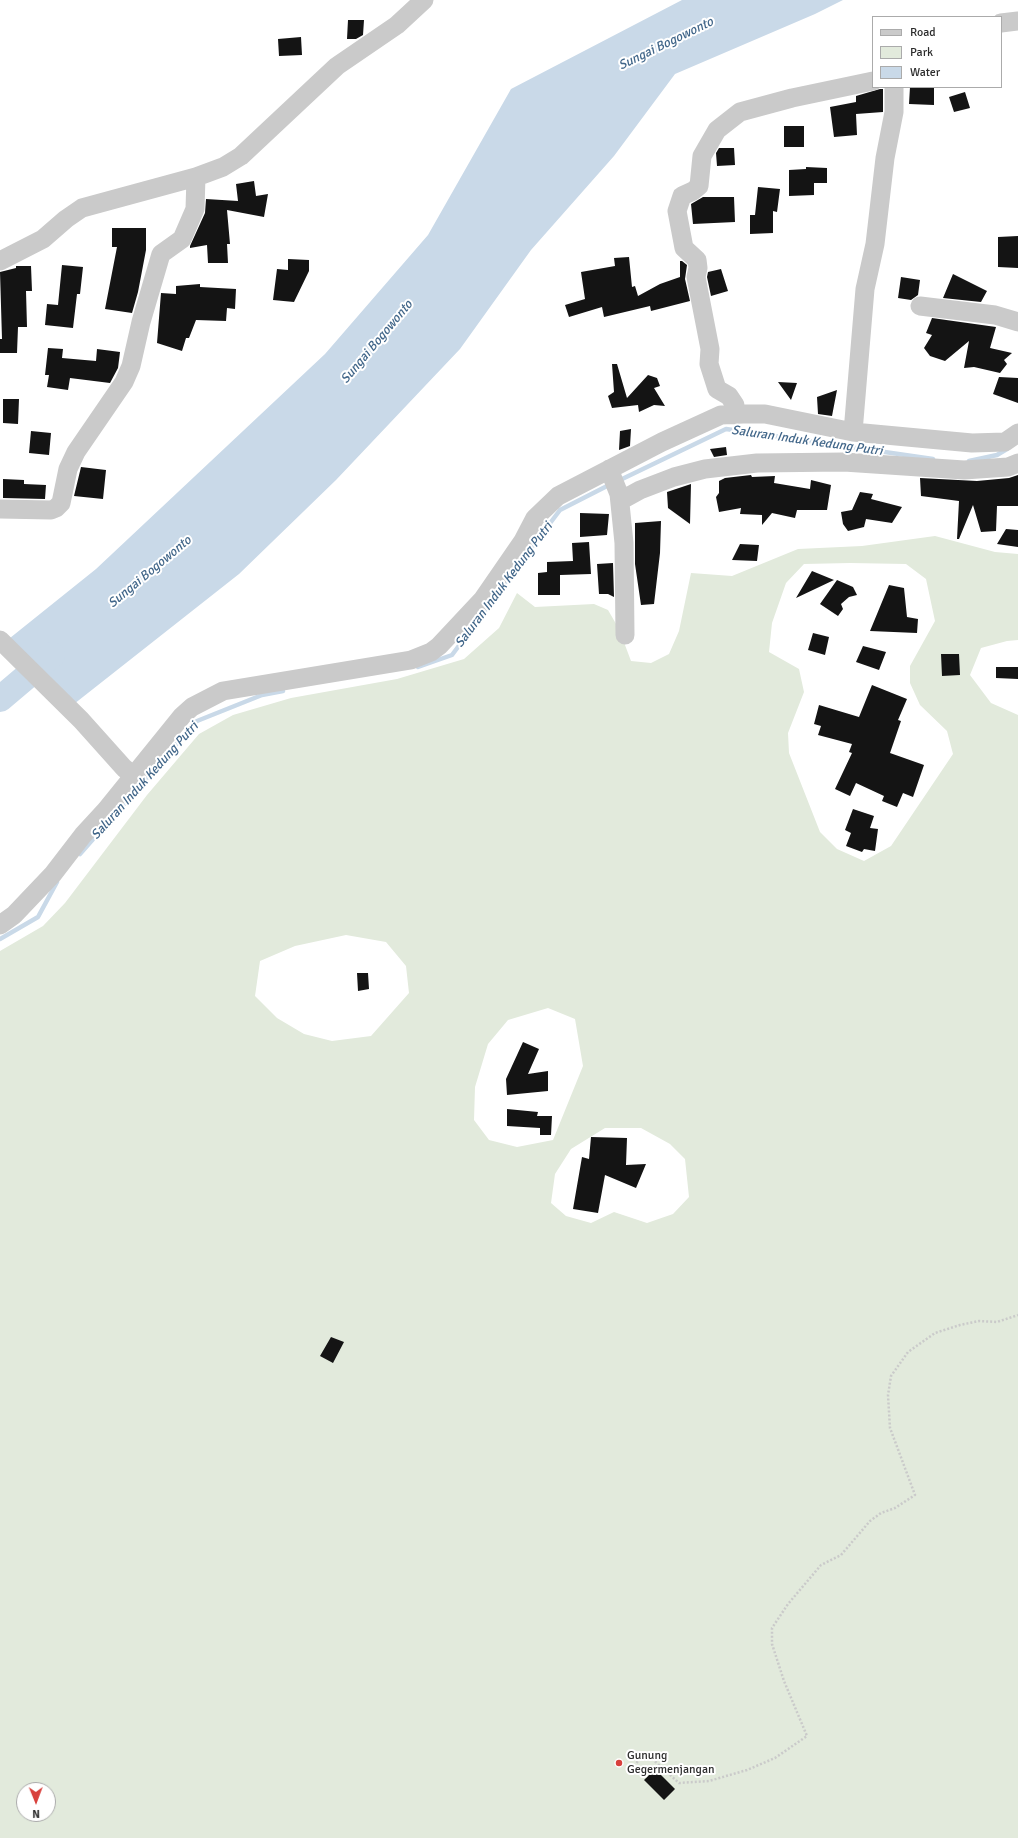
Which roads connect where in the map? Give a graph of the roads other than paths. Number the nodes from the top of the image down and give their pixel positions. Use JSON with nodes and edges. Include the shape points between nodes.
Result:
{"nodes":[{"id":1,"x":424,"y":0,"type":"edge"},
{"id":2,"x":1018,"y":21,"type":"edge"},
{"id":3,"x":1002,"y":23,"type":"edge"},
{"id":4,"x":872,"y":81,"type":"edge"},
{"id":5,"x":894,"y":88,"type":"edge"},
{"id":6,"x":196,"y":177,"type":"junction"},
{"id":7,"x":0,"y":261,"type":"edge"},
{"id":8,"x":920,"y":306,"type":"dead end"},
{"id":9,"x":1018,"y":322,"type":"edge"},
{"id":10,"x":735,"y":414,"type":"junction"},
{"id":11,"x":853,"y":432,"type":"junction"},
{"id":12,"x":1018,"y":433,"type":"edge"},
{"id":13,"x":1018,"y":463,"type":"edge"},
{"id":14,"x":610,"y":472,"type":"junction"},
{"id":15,"x":619,"y":497,"type":"junction"},
{"id":16,"x":0,"y":509,"type":"edge"},
{"id":17,"x":625,"y":635,"type":"dead end"},
{"id":18,"x":0,"y":640,"type":"edge"},
{"id":19,"x":134,"y":776,"type":"junction"},
{"id":20,"x":0,"y":925,"type":"edge"}],
"edges":[{"from":1,"to":6,"type":"street","via":[[397,25],[337,66],[241,156],[223,167]]},
{"from":2,"to":3,"type":"street"},
{"from":4,"to":10,"type":"street","via":[[740,112],[717,130],[702,156],[699,186],[682,196],[677,211],[684,248],[696,260],[698,268],[696,277],[710,348],[709,364],[717,388],[729,396],[735,405]]},
{"from":5,"to":11,"type":"street","via":[[894,112],[885,158],[875,244],[864,289]]},
{"from":6,"to":7,"type":"street","via":[[82,208],[44,239]]},
{"from":6,"to":16,"type":"street","via":[[195,209],[182,239],[161,254],[131,366],[124,382],[76,452],[68,469],[61,503],[51,510]]},
{"from":8,"to":9,"type":"street","via":[[995,315]]},
{"from":10,"to":11,"type":"street","via":[[766,414]]},
{"from":10,"to":14,"type":"street","via":[[712,419]]},
{"from":11,"to":12,"type":"street","via":[[998,444],[1012,439]]},
{"from":13,"to":15,"type":"street","via":[[1008,467],[964,470],[844,462],[757,463],[705,469],[674,476]]},
{"from":14,"to":15,"type":"street"},
{"from":14,"to":19,"type":"street","via":[[558,496],[544,508],[483,599],[431,652],[411,660],[223,691],[192,707],[182,716]]},
{"from":15,"to":17,"type":"street","via":[[624,543]]},
{"from":18,"to":19,"type":"street"},
{"from":19,"to":20,"type":"street","via":[[53,874],[14,915]]}]}
